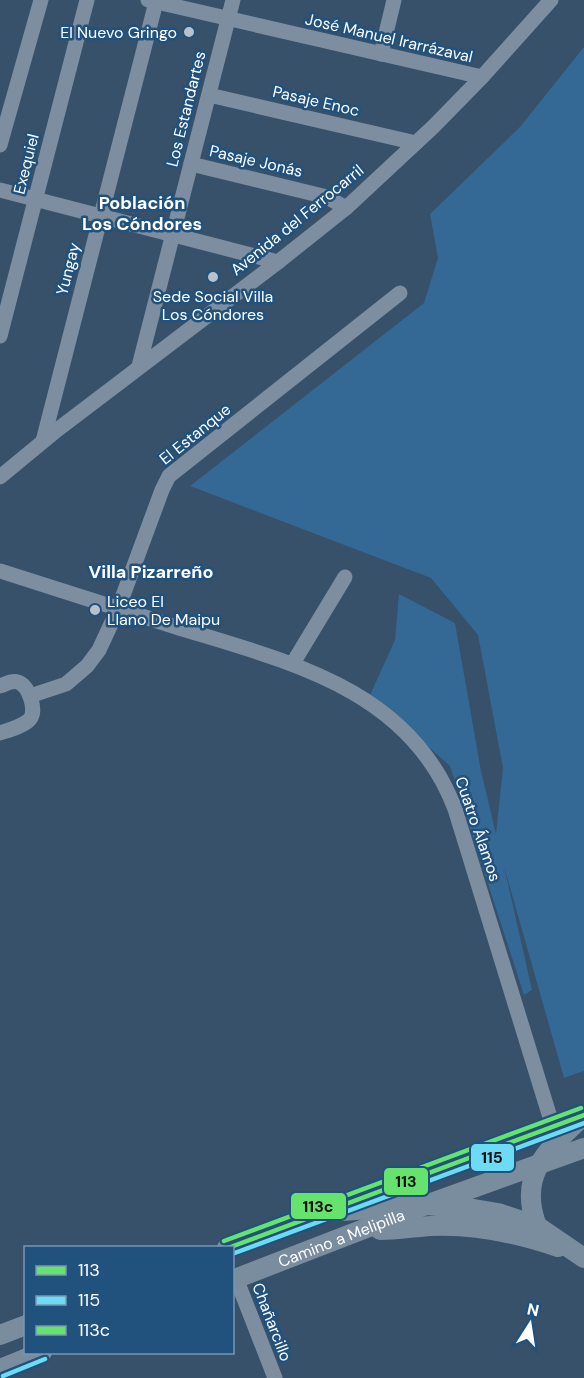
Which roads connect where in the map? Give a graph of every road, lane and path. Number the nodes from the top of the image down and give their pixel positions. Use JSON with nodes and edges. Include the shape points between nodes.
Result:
{"nodes":[{"id":1,"x":40,"y":0,"type":"edge"},
{"id":2,"x":87,"y":0,"type":"edge"},
{"id":3,"x":233,"y":0,"type":"edge"},
{"id":4,"x":394,"y":0,"type":"edge"},
{"id":5,"x":551,"y":0,"type":"edge"},
{"id":6,"x":152,"y":1,"type":"edge"},
{"id":7,"x":228,"y":20,"type":"junction"},
{"id":8,"x":381,"y":54,"type":"junction"},
{"id":9,"x":482,"y":77,"type":"junction"},
{"id":10,"x":208,"y":95,"type":"junction"},
{"id":11,"x":416,"y":143,"type":"junction"},
{"id":12,"x":0,"y":145,"type":"edge"},
{"id":13,"x":191,"y":164,"type":"junction"},
{"id":14,"x":0,"y":190,"type":"edge"},
{"id":15,"x":36,"y":199,"type":"junction"},
{"id":16,"x":346,"y":208,"type":"junction"},
{"id":17,"x":101,"y":216,"type":"junction"},
{"id":18,"x":172,"y":235,"type":"junction"},
{"id":19,"x":278,"y":262,"type":"junction"},
{"id":20,"x":400,"y":293,"type":"dead end"},
{"id":21,"x":0,"y":336,"type":"edge"},
{"id":22,"x":139,"y":366,"type":"junction"},
{"id":23,"x":42,"y":441,"type":"junction"},
{"id":24,"x":0,"y":465,"type":"edge"},
{"id":25,"x":0,"y":477,"type":"edge"},
{"id":26,"x":0,"y":571,"type":"edge"},
{"id":27,"x":345,"y":577,"type":"dead end"},
{"id":28,"x":118,"y":609,"type":"junction"},
{"id":29,"x":293,"y":663,"type":"junction"},
{"id":30,"x":0,"y":686,"type":"edge"},
{"id":31,"x":30,"y":696,"type":"junction"},
{"id":32,"x":0,"y":733,"type":"edge"},
{"id":33,"x":584,"y":1116,"type":"edge"},
{"id":34,"x":553,"y":1127,"type":"junction"},
{"id":35,"x":584,"y":1148,"type":"edge"},
{"id":36,"x":545,"y":1162,"type":"junction"},
{"id":37,"x":426,"y":1205,"type":"junction"},
{"id":38,"x":306,"y":1217,"type":"junction"},
{"id":39,"x":537,"y":1226,"type":"junction"},
{"id":40,"x":359,"y":1231,"type":"junction"},
{"id":41,"x":559,"y":1241,"type":"junction"},
{"id":42,"x":231,"y":1246,"type":"edge"},
{"id":43,"x":581,"y":1256,"type":"edge"},
{"id":44,"x":234,"y":1279,"type":"edge"},
{"id":45,"x":24,"y":1326,"type":"edge"},
{"id":46,"x":0,"y":1335,"type":"edge"},
{"id":47,"x":39,"y":1354,"type":"edge"},
{"id":48,"x":0,"y":1369,"type":"edge"},
{"id":49,"x":275,"y":1378,"type":"edge"}],
"edges":[{"from":1,"to":12,"type":"street"},
{"from":2,"to":15,"type":"street","name":"Exequiel"},
{"from":3,"to":7,"type":"street","name":"Los Estandartes"},
{"from":4,"to":8,"type":"street"},
{"from":5,"to":9,"type":"street","name":"Avenida del Ferrocarril"},
{"from":6,"to":7,"type":"street","name":"José Manuel Irarrázaval"},
{"from":6,"to":17,"type":"street","name":"Yungay"},
{"from":7,"to":8,"type":"street","name":"José Manuel Irarrázaval"},
{"from":7,"to":10,"type":"street","name":"Los Estandartes"},
{"from":8,"to":9,"type":"street","name":"José Manuel Irarrázaval"},
{"from":9,"to":11,"type":"street","name":"Avenida del Ferrocarril"},
{"from":10,"to":11,"type":"street","name":"Pasaje Enoc"},
{"from":10,"to":13,"type":"street","name":"Los Estandartes"},
{"from":11,"to":16,"type":"street","name":"Avenida del Ferrocarril"},
{"from":13,"to":16,"type":"street","name":"Pasaje Jonás","via":[[327,197]]},
{"from":13,"to":18,"type":"street","name":"Los Estandartes"},
{"from":14,"to":15,"type":"street"},
{"from":15,"to":17,"type":"street"},
{"from":15,"to":21,"type":"street","name":"Exequiel"},
{"from":16,"to":19,"type":"street","name":"Avenida del Ferrocarril"},
{"from":17,"to":18,"type":"street"},
{"from":17,"to":23,"type":"street","name":"Yungay"},
{"from":18,"to":19,"type":"street"},
{"from":18,"to":22,"type":"street","name":"Los Estandartes"},
{"from":19,"to":22,"type":"street","name":"Avenida del Ferrocarril"},
{"from":20,"to":28,"type":"street","name":"El Estanque","via":[[169,476]]},
{"from":22,"to":23,"type":"street","name":"Avenida del Ferrocarril"},
{"from":23,"to":24,"type":"street","name":"Avenida del Ferrocarril"},
{"from":23,"to":25,"type":"street","name":"Avenida del Ferrocarril"},
{"from":26,"to":28,"type":"street","name":"Cuatro Álamos"},
{"from":27,"to":29,"type":"street"},
{"from":28,"to":29,"type":"street","name":"Cuatro Álamos"},
{"from":28,"to":31,"type":"street","name":"El Estanque","via":[[87,666],[66,684]]},
{"from":29,"to":34,"type":"street","name":"Cuatro Álamos","via":[[332,680],[386,715],[419,746],[449,792]]},
{"from":30,"to":31,"type":"street","via":[[16,681]]},
{"from":31,"to":32,"type":"street","via":[[32,717]]},
{"from":33,"to":34,"type":"main road","name":"Camino a Melipilla"},
{"from":33,"to":36,"type":"main road"},
{"from":34,"to":38,"type":"main road","name":"Camino a Melipilla"},
{"from":35,"to":36,"type":"main road","name":"Camino a Melipilla"},
{"from":36,"to":37,"type":"main road","name":"Camino a Melipilla"},
{"from":36,"to":39,"type":"main road","via":[[532,1180],[530,1198]]},
{"from":36,"to":41,"type":"main road","via":[[542,1200],[547,1220]]},
{"from":37,"to":38,"type":"main road"},
{"from":37,"to":39,"type":"main road","via":[[498,1213]]},
{"from":37,"to":40,"type":"main road","name":"Camino a Melipilla"},
{"from":38,"to":42,"type":"main road","name":"Camino a Melipilla"},
{"from":39,"to":41,"type":"main road"},
{"from":40,"to":43,"type":"main road","via":[[433,1226],[487,1229]]},
{"from":40,"to":44,"type":"main road","name":"Camino a Melipilla"},
{"from":41,"to":43,"type":"main road"},
{"from":44,"to":49,"type":"street","name":"Chañarcillo"},
{"from":45,"to":46,"type":"main road"},
{"from":47,"to":48,"type":"main road"}]}
